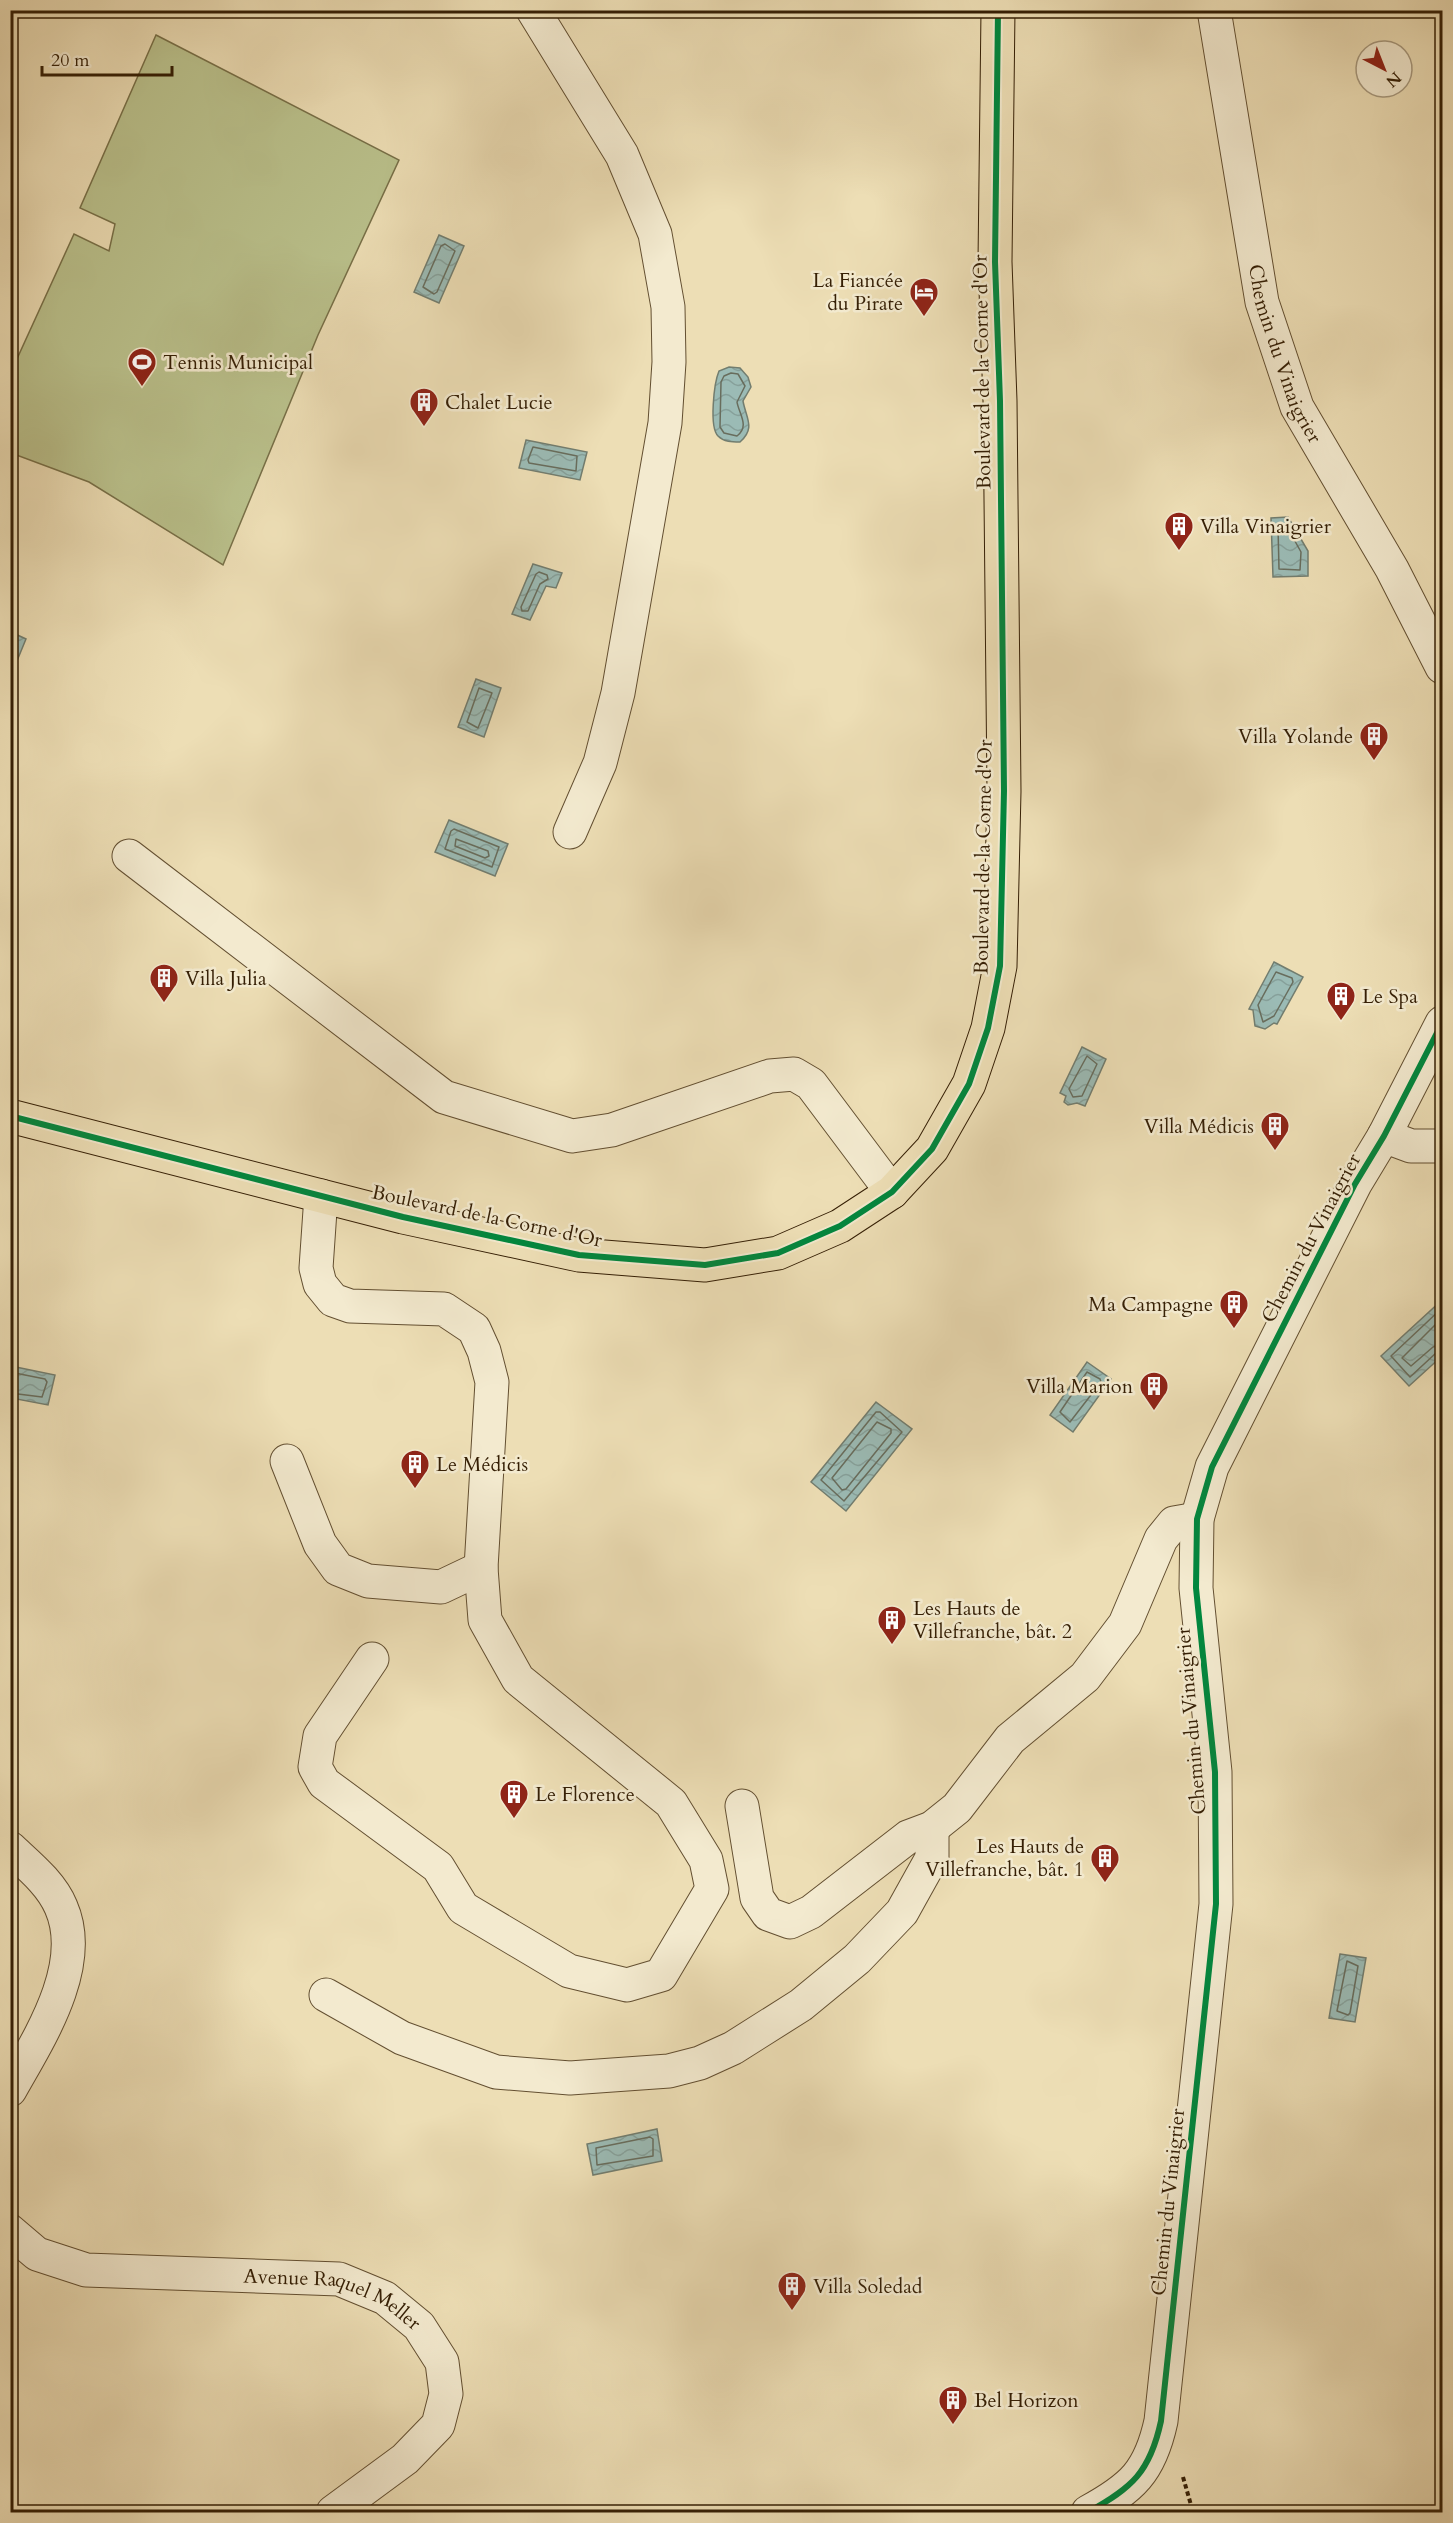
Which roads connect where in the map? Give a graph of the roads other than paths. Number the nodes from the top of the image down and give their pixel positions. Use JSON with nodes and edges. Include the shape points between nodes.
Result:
{"nodes":[{"id":1,"x":533,"y":10,"type":"edge"},
{"id":2,"x":998,"y":10,"type":"edge"},
{"id":3,"x":1214,"y":10,"type":"edge"},
{"id":4,"x":1443,"y":667,"type":"edge"},
{"id":5,"x":570,"y":832,"type":"dead end"},
{"id":6,"x":129,"y":856,"type":"dead end"},
{"id":7,"x":1443,"y":1023,"type":"edge"},
{"id":8,"x":10,"y":1116,"type":"edge"},
{"id":9,"x":1384,"y":1136,"type":"junction"},
{"id":10,"x":1443,"y":1146,"type":"edge"},
{"id":11,"x":892,"y":1192,"type":"junction"},
{"id":12,"x":321,"y":1197,"type":"junction"},
{"id":13,"x":287,"y":1461,"type":"dead end"},
{"id":14,"x":1197,"y":1519,"type":"junction"},
{"id":15,"x":481,"y":1568,"type":"junction"},
{"id":16,"x":372,"y":1659,"type":"dead end"},
{"id":17,"x":742,"y":1806,"type":"dead end"},
{"id":18,"x":932,"y":1828,"type":"junction"},
{"id":19,"x":10,"y":1848,"type":"edge"},
{"id":20,"x":326,"y":1995,"type":"dead end"},
{"id":21,"x":10,"y":2090,"type":"edge"},
{"id":22,"x":10,"y":2231,"type":"edge"},
{"id":23,"x":333,"y":2512,"type":"edge"},
{"id":24,"x":1088,"y":2512,"type":"edge"}],
"edges":[{"from":1,"to":5,"type":"street","via":[[622,155],[655,234],[668,307],[665,423],[618,693],[600,763]]},
{"from":2,"to":11,"type":"main road","name":"Boulevard de la Corne d'Or","via":[[995,262],[1004,779],[1000,966],[988,1028],[969,1084],[932,1149]]},
{"from":3,"to":4,"type":"street","name":"Chemin du Vinaigrier","via":[[1262,302],[1297,407],[1392,569]]},
{"from":6,"to":11,"type":"street","via":[[444,1097],[572,1136],[612,1130],[770,1076],[794,1074],[811,1084]]},
{"from":7,"to":9,"type":"street","name":"Chemin du Vinaigrier"},
{"from":8,"to":12,"type":"main road","name":"Boulevard de la Corne d'Or"},
{"from":9,"to":10,"type":"street","via":[[1411,1146]]},
{"from":9,"to":14,"type":"street","name":"Chemin du Vinaigrier","via":[[1355,1184],[1212,1467]]},
{"from":11,"to":12,"type":"main road","name":"Boulevard de la Corne d'Or","via":[[840,1226],[778,1253],[705,1265],[579,1255]]},
{"from":12,"to":15,"type":"street","via":[[316,1268],[320,1284],[333,1300],[350,1306],[444,1309],[474,1329],[484,1351],[492,1382]]},
{"from":13,"to":15,"type":"street","via":[[320,1544],[338,1569],[368,1581],[441,1587]]},
{"from":14,"to":18,"type":"street","via":[[1174,1523],[1161,1539],[1125,1624],[1085,1677],[1010,1739],[957,1808]]},
{"from":14,"to":24,"type":"street","name":"Chemin du Vinaigrier","via":[[1196,1588],[1215,1772],[1216,1904],[1161,2421],[1155,2450],[1138,2478],[1120,2495]]},
{"from":15,"to":16,"type":"street","via":[[485,1620],[518,1679],[671,1803],[706,1860],[712,1889],[661,1975],[627,1985],[569,1971],[463,1908],[438,1867],[324,1783],[315,1767],[320,1736]]},
{"from":17,"to":18,"type":"street","via":[[757,1898],[768,1914],[790,1922],[811,1912],[908,1837]]},
{"from":18,"to":20,"type":"street","via":[[932,1858],[902,1912],[857,1959],[801,2005],[733,2048],[700,2063],[669,2071],[570,2078],[496,2073],[402,2038]]},
{"from":19,"to":21,"type":"street","via":[[46,1882],[62,1907],[67,1935],[64,1982],[50,2020]]},
{"from":22,"to":23,"type":"street","name":"Avenue Raquel Meller","via":[[37,2254],[86,2270],[339,2279],[385,2298],[420,2326],[442,2362],[446,2394],[438,2425],[405,2459]]}]}
